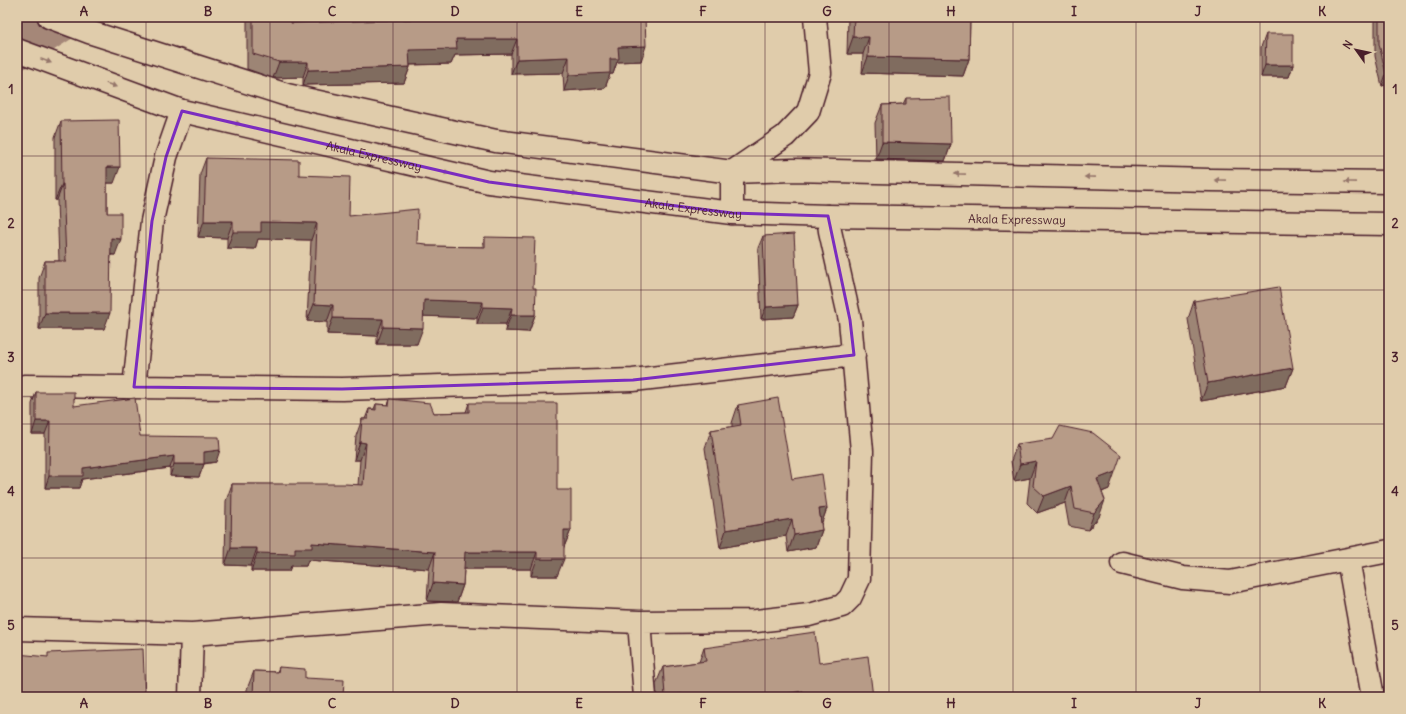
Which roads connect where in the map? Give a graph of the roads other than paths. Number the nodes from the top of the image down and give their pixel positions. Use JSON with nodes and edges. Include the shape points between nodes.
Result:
{"nodes":[{"id":1,"x":49,"y":17,"type":"edge"},
{"id":2,"x":815,"y":17,"type":"edge"},
{"id":3,"x":17,"y":50,"type":"edge"},
{"id":4,"x":182,"y":111,"type":"junction"},
{"id":5,"x":732,"y":172,"type":"junction"},
{"id":6,"x":1389,"y":182,"type":"edge"},
{"id":7,"x":732,"y":213,"type":"junction"},
{"id":8,"x":828,"y":216,"type":"junction"},
{"id":9,"x":1389,"y":224,"type":"edge"},
{"id":10,"x":854,"y":355,"type":"junction"},
{"id":11,"x":134,"y":387,"type":"junction"},
{"id":12,"x":17,"y":388,"type":"edge"},
{"id":13,"x":1389,"y":551,"type":"edge"},
{"id":14,"x":1348,"y":559,"type":"junction"},
{"id":15,"x":1122,"y":563,"type":"dead end"},
{"id":16,"x":639,"y":622,"type":"junction"},
{"id":17,"x":17,"y":629,"type":"edge"},
{"id":18,"x":192,"y":634,"type":"junction"},
{"id":19,"x":190,"y":697,"type":"edge"},
{"id":20,"x":645,"y":697,"type":"edge"},
{"id":21,"x":1373,"y":697,"type":"edge"}],
"edges":[{"from":1,"to":5,"type":"street","via":[[288,95],[496,141]]},
{"from":2,"to":5,"type":"street","via":[[820,73],[808,112],[785,136]]},
{"from":3,"to":4,"type":"street","name":"Akala Expressway","one_way":true},
{"from":4,"to":7,"type":"street","name":"Akala Expressway","one_way":true,"via":[[489,182]]},
{"from":4,"to":11,"type":"street","via":[[166,157],[152,221]]},
{"from":6,"to":5,"type":"street","one_way":true,"via":[[793,170]]},
{"from":5,"to":7,"type":"street"},
{"from":7,"to":8,"type":"street","name":"Akala Expressway"},
{"from":8,"to":9,"type":"street","name":"Akala Expressway"},
{"from":8,"to":10,"type":"street","via":[[850,320]]},
{"from":10,"to":11,"type":"street","via":[[633,380],[342,389]]},
{"from":10,"to":16,"type":"street","via":[[862,451],[859,578],[850,598],[842,606],[809,615],[756,621]]},
{"from":11,"to":12,"type":"street"},
{"from":13,"to":14,"type":"street"},
{"from":14,"to":15,"type":"street","via":[[1230,582],[1183,578]]},
{"from":14,"to":21,"type":"street"},
{"from":16,"to":18,"type":"street","via":[[441,614]]},
{"from":16,"to":20,"type":"street"},
{"from":17,"to":18,"type":"street"},
{"from":18,"to":19,"type":"street"}]}
